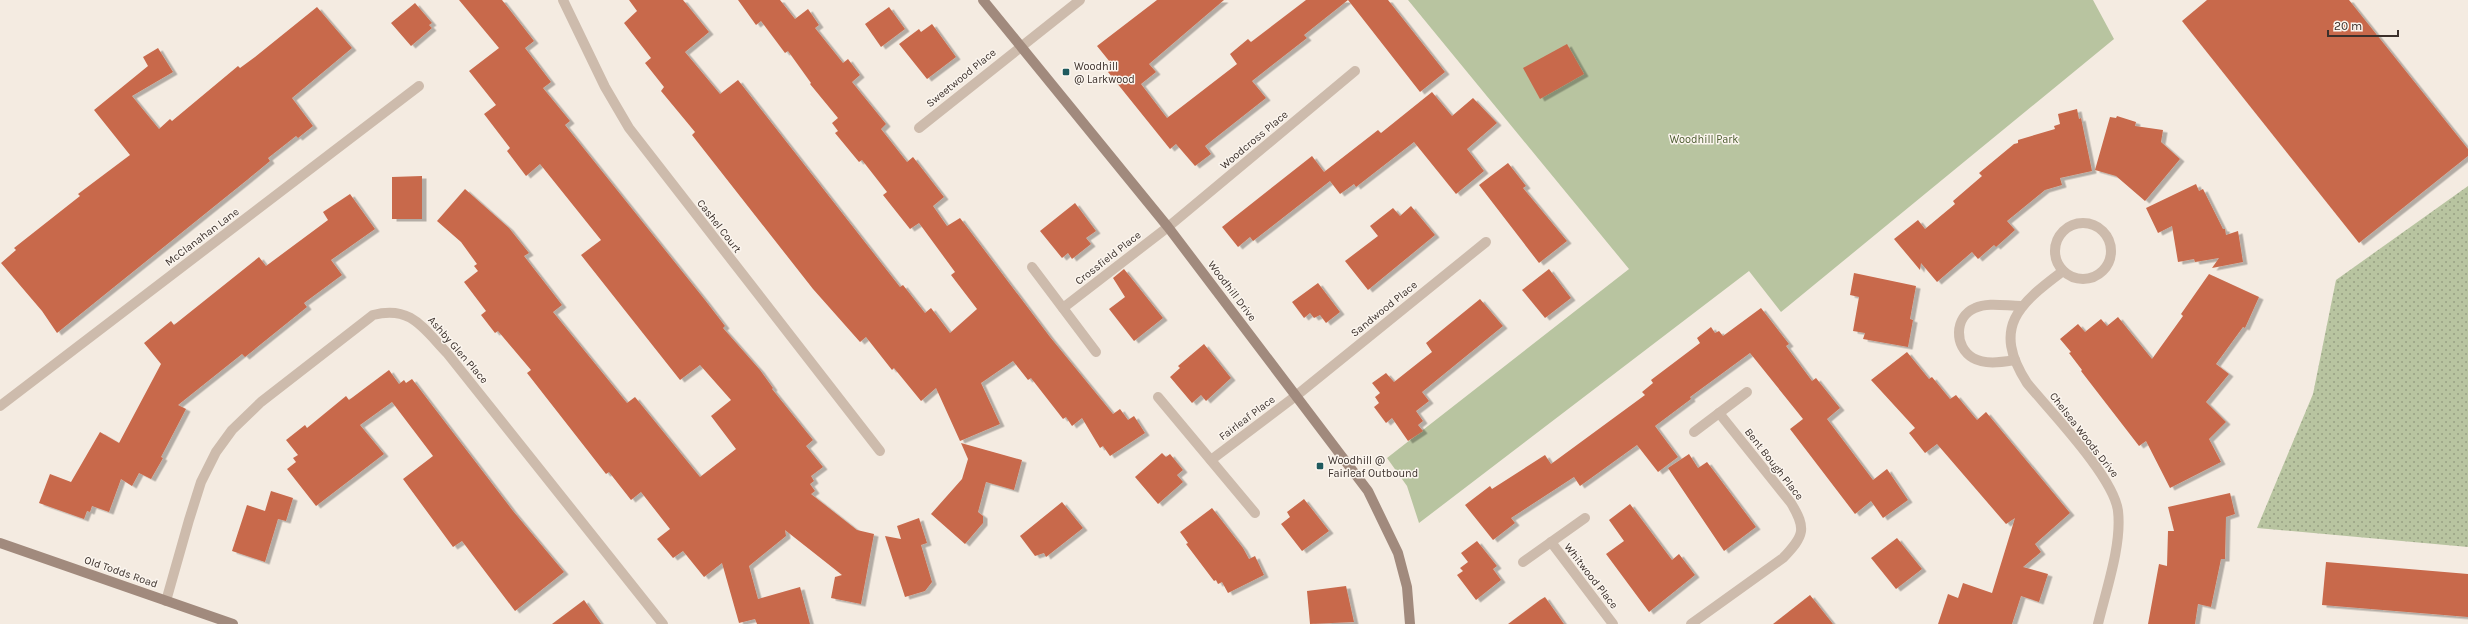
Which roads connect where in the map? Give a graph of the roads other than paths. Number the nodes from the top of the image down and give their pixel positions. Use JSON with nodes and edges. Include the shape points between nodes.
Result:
{"nodes":[{"id":1,"x":563,"y":0,"type":"edge"},
{"id":2,"x":983,"y":0,"type":"edge"},
{"id":3,"x":1080,"y":0,"type":"edge"},
{"id":4,"x":1019,"y":47,"type":"junction"},
{"id":5,"x":1355,"y":71,"type":"dead end"},
{"id":6,"x":419,"y":86,"type":"dead end"},
{"id":7,"x":919,"y":128,"type":"dead end"},
{"id":8,"x":1168,"y":227,"type":"junction"},
{"id":9,"x":1486,"y":242,"type":"dead end"},
{"id":10,"x":1032,"y":267,"type":"dead end"},
{"id":11,"x":2063,"y":271,"type":"junction"},
{"id":12,"x":2021,"y":306,"type":"junction"},
{"id":13,"x":1063,"y":308,"type":"junction"},
{"id":14,"x":1096,"y":352,"type":"dead end"},
{"id":15,"x":2015,"y":360,"type":"junction"},
{"id":16,"x":1746,"y":392,"type":"dead end"},
{"id":17,"x":1297,"y":395,"type":"junction"},
{"id":18,"x":1158,"y":397,"type":"dead end"},
{"id":19,"x":0,"y":406,"type":"edge"},
{"id":20,"x":1718,"y":413,"type":"junction"},
{"id":21,"x":1694,"y":432,"type":"dead end"},
{"id":22,"x":880,"y":451,"type":"dead end"},
{"id":23,"x":1211,"y":460,"type":"junction"},
{"id":24,"x":1255,"y":513,"type":"dead end"},
{"id":25,"x":1585,"y":518,"type":"dead end"},
{"id":26,"x":1550,"y":542,"type":"junction"},
{"id":27,"x":0,"y":543,"type":"edge"},
{"id":28,"x":1523,"y":562,"type":"dead end"},
{"id":29,"x":166,"y":601,"type":"junction"},
{"id":30,"x":233,"y":624,"type":"edge"},
{"id":31,"x":664,"y":624,"type":"edge"},
{"id":32,"x":1410,"y":624,"type":"edge"},
{"id":33,"x":1613,"y":624,"type":"edge"},
{"id":34,"x":1691,"y":624,"type":"edge"},
{"id":35,"x":2098,"y":624,"type":"edge"}],
"edges":[{"from":1,"to":22,"type":"street","name":"Cashel Court","via":[[604,87],[629,128]]},
{"from":2,"to":4,"type":"street","name":"Woodhill Drive"},
{"from":3,"to":4,"type":"street","name":"Sweetwood Place"},
{"from":4,"to":7,"type":"street","name":"Sweetwood Place"},
{"from":4,"to":8,"type":"street","name":"Woodhill Drive"},
{"from":5,"to":8,"type":"street","name":"Woodcross Place"},
{"from":6,"to":19,"type":"street","name":"McClanahan Lane"},
{"from":8,"to":13,"type":"street","name":"Crossfield Place"},
{"from":8,"to":17,"type":"street","name":"Woodhill Drive"},
{"from":9,"to":17,"type":"street","name":"Sandwood Place"},
{"from":10,"to":13,"type":"street"},
{"from":11,"to":11,"type":"street","via":[[2070,276],[2089,279],[2106,269],[2111,250],[2110,241],[2104,232],[2089,224],[2076,225],[2064,231],[2056,246],[2058,263]]},
{"from":11,"to":12,"type":"street","name":"Chelsea Woods Drive"},
{"from":12,"to":15,"type":"street","name":"Chelsea Woods Drive","via":[[2012,328],[2012,351]]},
{"from":12,"to":15,"type":"street","via":[[1992,305],[1975,308],[1967,313],[1959,328],[1961,345],[1974,358],[1993,362]]},
{"from":13,"to":14,"type":"street"},
{"from":15,"to":35,"type":"street","name":"Chelsea Woods Drive","via":[[2016,367],[2027,383],[2102,473],[2114,494],[2118,510],[2118,539]]},
{"from":16,"to":20,"type":"street"},
{"from":17,"to":23,"type":"street","name":"Fairleaf Place"},
{"from":17,"to":32,"type":"street","name":"Woodhill Drive","via":[[1368,491],[1384,520],[1398,553],[1407,587]]},
{"from":18,"to":23,"type":"street"},
{"from":20,"to":21,"type":"street"},
{"from":20,"to":34,"type":"street","name":"Bent Bough Place","via":[[1790,503],[1800,519],[1802,532],[1796,544],[1783,558]]},
{"from":23,"to":24,"type":"street"},
{"from":25,"to":26,"type":"street"},
{"from":26,"to":28,"type":"street"},
{"from":26,"to":33,"type":"street","name":"Whitwood Place"},
{"from":27,"to":29,"type":"street","name":"Old Todds Road"},
{"from":29,"to":30,"type":"street","name":"Old Todds Road"},
{"from":29,"to":31,"type":"street","name":"Ashby Glen Place","via":[[201,482],[216,452],[232,430],[261,402],[373,315],[387,312],[406,313],[447,353]]}]}
